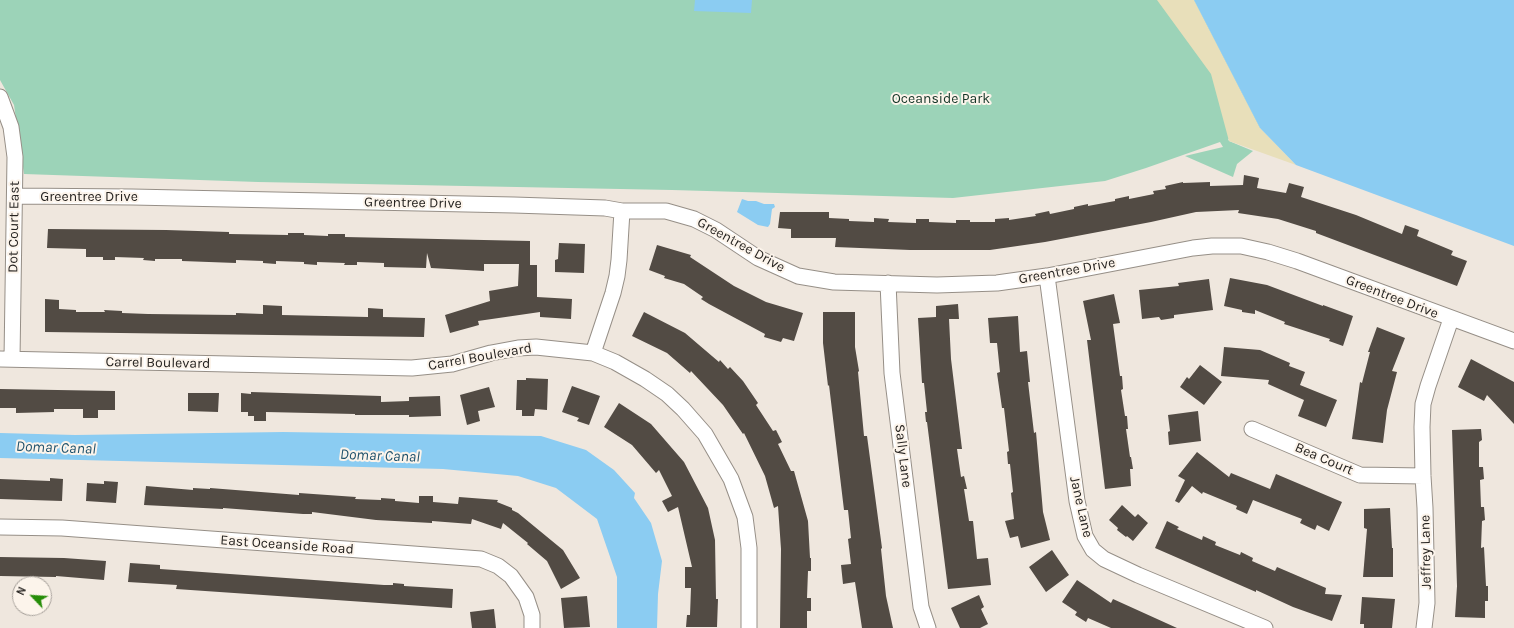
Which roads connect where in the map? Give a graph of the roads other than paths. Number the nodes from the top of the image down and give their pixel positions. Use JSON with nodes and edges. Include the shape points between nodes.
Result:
{"nodes":[{"id":1,"x":0,"y":97,"type":"edge"},
{"id":2,"x":15,"y":196,"type":"junction"},
{"id":3,"x":622,"y":211,"type":"junction"},
{"id":4,"x":1047,"y":276,"type":"junction"},
{"id":5,"x":888,"y":283,"type":"junction"},
{"id":6,"x":1451,"y":318,"type":"junction"},
{"id":7,"x":1514,"y":341,"type":"edge"},
{"id":8,"x":593,"y":353,"type":"junction"},
{"id":9,"x":6,"y":359,"type":"edge"},
{"id":10,"x":1252,"y":429,"type":"dead end"},
{"id":11,"x":1423,"y":476,"type":"junction"},
{"id":12,"x":0,"y":527,"type":"edge"},
{"id":13,"x":532,"y":628,"type":"edge"},
{"id":14,"x":749,"y":628,"type":"edge"},
{"id":15,"x":928,"y":628,"type":"edge"},
{"id":16,"x":1264,"y":628,"type":"edge"},
{"id":17,"x":1424,"y":628,"type":"edge"}],
"edges":[{"from":1,"to":2,"type":"street","name":"Dot Court East","via":[[11,127],[15,157]]},
{"from":2,"to":3,"type":"street","name":"Greentree Drive","via":[[604,208]]},
{"from":2,"to":9,"type":"street","name":"Dot Court East"},
{"from":3,"to":5,"type":"street","name":"Greentree Drive","via":[[666,211],[694,219],[716,230],[758,258],[798,276],[834,282]]},
{"from":3,"to":8,"type":"street","via":[[617,276]]},
{"from":4,"to":5,"type":"street","name":"Greentree Drive","via":[[997,283]]},
{"from":4,"to":6,"type":"street","name":"Greentree Drive","via":[[1193,248],[1241,246],[1297,261]]},
{"from":4,"to":16,"type":"street","name":"Jane Lane","via":[[1077,501],[1085,536],[1104,559],[1138,576]]},
{"from":5,"to":15,"type":"street","name":"Sally Lane","via":[[893,381],[921,607]]},
{"from":6,"to":7,"type":"street","name":"Greentree Drive"},
{"from":6,"to":11,"type":"street","name":"Jeffrey Lane","via":[[1423,404]]},
{"from":8,"to":9,"type":"street","name":"Carrel Boulevard","via":[[536,347],[518,348],[452,364],[412,368]]},
{"from":8,"to":14,"type":"street","name":"Carrel Boulevard","via":[[645,378],[684,409],[705,434],[731,479],[745,517],[749,548]]},
{"from":10,"to":11,"type":"street","name":"Bea Court","via":[[1360,474]]},
{"from":11,"to":17,"type":"street","name":"Jeffrey Lane","via":[[1427,603]]},
{"from":12,"to":13,"type":"street","name":"East Oceanside Road","via":[[70,529],[481,560],[498,566],[511,576],[526,596],[532,615]]}]}
